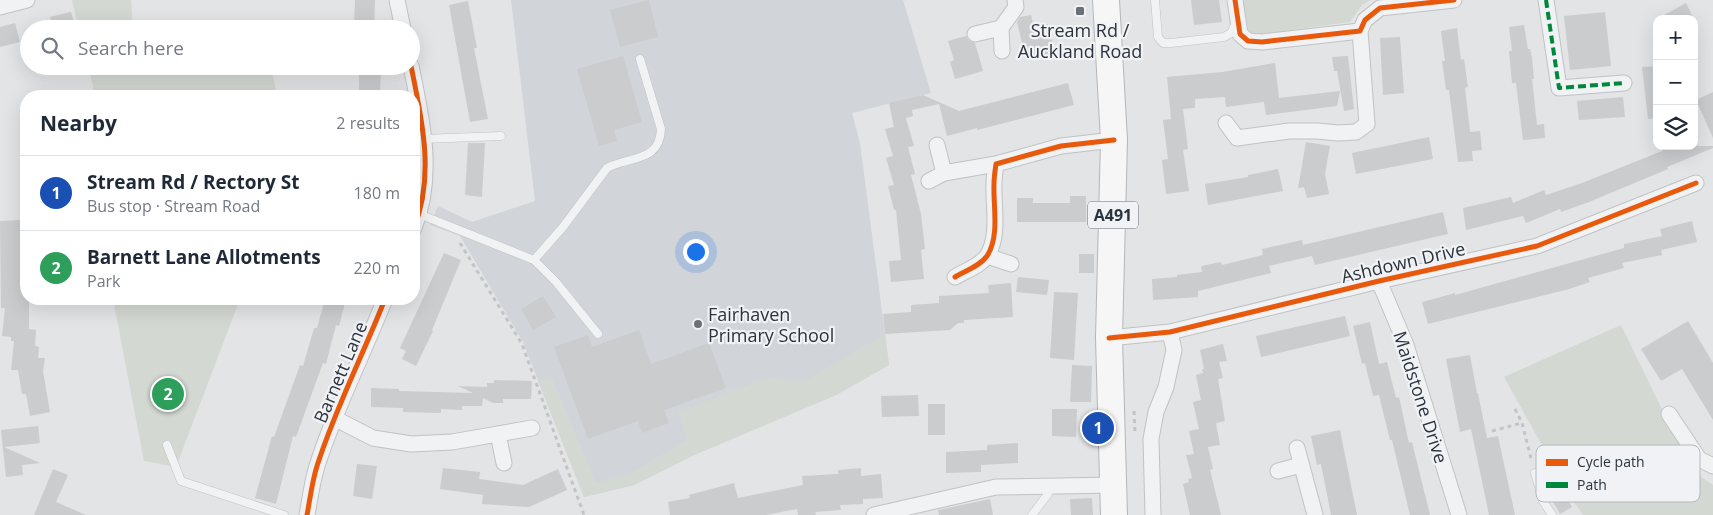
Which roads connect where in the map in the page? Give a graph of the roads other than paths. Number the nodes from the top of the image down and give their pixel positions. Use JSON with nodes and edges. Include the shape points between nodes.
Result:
{"nodes":[{"id":1,"x":27,"y":0,"type":"edge"},
{"id":2,"x":397,"y":0,"type":"edge"},
{"id":3,"x":1015,"y":0,"type":"edge"},
{"id":4,"x":1106,"y":0,"type":"edge"},
{"id":5,"x":1155,"y":0,"type":"edge"},
{"id":6,"x":1235,"y":0,"type":"edge"},
{"id":7,"x":1454,"y":0,"type":"edge"},
{"id":8,"x":1546,"y":0,"type":"edge"},
{"id":9,"x":0,"y":7,"type":"edge"},
{"id":10,"x":1238,"y":17,"type":"junction"},
{"id":11,"x":401,"y":20,"type":"edge"},
{"id":12,"x":1001,"y":28,"type":"junction"},
{"id":13,"x":1360,"y":31,"type":"junction"},
{"id":14,"x":975,"y":34,"type":"dead end"},
{"id":15,"x":1002,"y":51,"type":"dead end"},
{"id":16,"x":640,"y":59,"type":"dead end"},
{"id":17,"x":413,"y":75,"type":"edge"},
{"id":18,"x":1624,"y":83,"type":"dead end"},
{"id":19,"x":416,"y":90,"type":"edge"},
{"id":20,"x":420,"y":109,"type":"edge"},
{"id":21,"x":1226,"y":123,"type":"dead end"},
{"id":22,"x":501,"y":136,"type":"dead end"},
{"id":23,"x":423,"y":140,"type":"junction"},
{"id":24,"x":1114,"y":140,"type":"junction"},
{"id":25,"x":937,"y":145,"type":"dead end"},
{"id":26,"x":996,"y":164,"type":"junction"},
{"id":27,"x":944,"y":173,"type":"junction"},
{"id":28,"x":929,"y":181,"type":"dead end"},
{"id":29,"x":1696,"y":183,"type":"dead end"},
{"id":30,"x":420,"y":199,"type":"edge"},
{"id":31,"x":420,"y":222,"type":"edge"},
{"id":32,"x":987,"y":256,"type":"junction"},
{"id":33,"x":534,"y":260,"type":"junction"},
{"id":34,"x":1011,"y":264,"type":"dead end"},
{"id":35,"x":955,"y":277,"type":"dead end"},
{"id":36,"x":1379,"y":281,"type":"junction"},
{"id":37,"x":383,"y":305,"type":"edge"},
{"id":38,"x":1170,"y":332,"type":"junction"},
{"id":39,"x":598,"y":334,"type":"dead end"},
{"id":40,"x":1109,"y":338,"type":"junction"},
{"id":41,"x":1669,"y":414,"type":"dead end"},
{"id":42,"x":334,"y":418,"type":"junction"},
{"id":43,"x":532,"y":428,"type":"dead end"},
{"id":44,"x":498,"y":434,"type":"junction"},
{"id":45,"x":167,"y":445,"type":"dead end"},
{"id":46,"x":1690,"y":445,"type":"edge"},
{"id":47,"x":1297,"y":448,"type":"dead end"},
{"id":48,"x":1700,"y":460,"type":"edge"},
{"id":49,"x":504,"y":463,"type":"dead end"},
{"id":50,"x":1302,"y":465,"type":"junction"},
{"id":51,"x":1713,"y":466,"type":"edge"},
{"id":52,"x":1278,"y":471,"type":"dead end"},
{"id":53,"x":1534,"y":473,"type":"road end"},
{"id":54,"x":1536,"y":479,"type":"edge"},
{"id":55,"x":1114,"y":485,"type":"junction"},
{"id":56,"x":1049,"y":486,"type":"junction"},
{"id":57,"x":1544,"y":502,"type":"edge"},
{"id":58,"x":284,"y":515,"type":"edge"},
{"id":59,"x":307,"y":515,"type":"edge"},
{"id":60,"x":874,"y":515,"type":"edge"},
{"id":61,"x":1032,"y":515,"type":"edge"},
{"id":62,"x":1114,"y":515,"type":"edge"},
{"id":63,"x":1153,"y":515,"type":"edge"},
{"id":64,"x":1314,"y":515,"type":"edge"},
{"id":65,"x":1459,"y":515,"type":"edge"},
{"id":66,"x":1552,"y":515,"type":"edge"}],
"edges":[{"from":1,"to":9,"type":"street"},
{"from":2,"to":11,"type":"street"},
{"from":3,"to":12,"type":"street","via":[[1016,7]]},
{"from":4,"to":24,"type":"highway","number":"A491"},
{"from":5,"to":10,"type":"lane","via":[[1158,37],[1163,42],[1224,37],[1231,33]]},
{"from":6,"to":10,"type":"street"},
{"from":7,"to":13,"type":"street","via":[[1380,8],[1365,20]]},
{"from":8,"to":18,"type":"street","via":[[1559,88]]},
{"from":10,"to":13,"type":"street","via":[[1240,34],[1248,42]]},
{"from":12,"to":14,"type":"street"},
{"from":12,"to":15,"type":"street"},
{"from":13,"to":21,"type":"street","via":[[1367,124],[1356,132],[1289,131],[1237,138]]},
{"from":16,"to":33,"type":"lane","via":[[661,129],[657,145],[645,156],[607,168]]},
{"from":17,"to":19,"type":"street"},
{"from":20,"to":23,"type":"street"},
{"from":22,"to":23,"type":"lane"},
{"from":23,"to":30,"type":"street","via":[[426,166]]},
{"from":24,"to":26,"type":"street","via":[[1061,146]]},
{"from":24,"to":40,"type":"highway","number":"A491"},
{"from":25,"to":27,"type":"street"},
{"from":26,"to":27,"type":"street"},
{"from":26,"to":32,"type":"street","via":[[995,222]]},
{"from":27,"to":28,"type":"street"},
{"from":29,"to":36,"type":"street","name":"Ashdown Drive","via":[[1538,246]]},
{"from":31,"to":33,"type":"lane","via":[[449,226]]},
{"from":32,"to":34,"type":"street"},
{"from":32,"to":35,"type":"street"},
{"from":33,"to":39,"type":"lane"},
{"from":36,"to":38,"type":"street","name":"Ashdown Drive"},
{"from":36,"to":65,"type":"street","name":"Maidstone Drive","via":[[1406,345]]},
{"from":37,"to":42,"type":"street","name":"Barnett Lane"},
{"from":38,"to":40,"type":"street","name":"Ashdown Drive"},
{"from":38,"to":63,"type":"street","via":[[1174,350],[1151,439]]},
{"from":40,"to":55,"type":"highway","number":"A491"},
{"from":41,"to":46,"type":"street"},
{"from":42,"to":44,"type":"street","via":[[373,438],[411,444],[452,442]]},
{"from":42,"to":59,"type":"street","name":"Barnett Lane","via":[[316,468]]},
{"from":43,"to":44,"type":"street"},
{"from":44,"to":49,"type":"street"},
{"from":45,"to":58,"type":"lane","via":[[181,481]]},
{"from":47,"to":50,"type":"street"},
{"from":48,"to":51,"type":"street"},
{"from":50,"to":52,"type":"street"},
{"from":50,"to":64,"type":"street"},
{"from":53,"to":54,"type":"lane"},
{"from":55,"to":56,"type":"street"},
{"from":55,"to":62,"type":"highway","number":"A491"},
{"from":56,"to":60,"type":"street","via":[[996,487]]},
{"from":56,"to":61,"type":"lane","via":[[1048,494]]},
{"from":57,"to":66,"type":"lane"}]}
